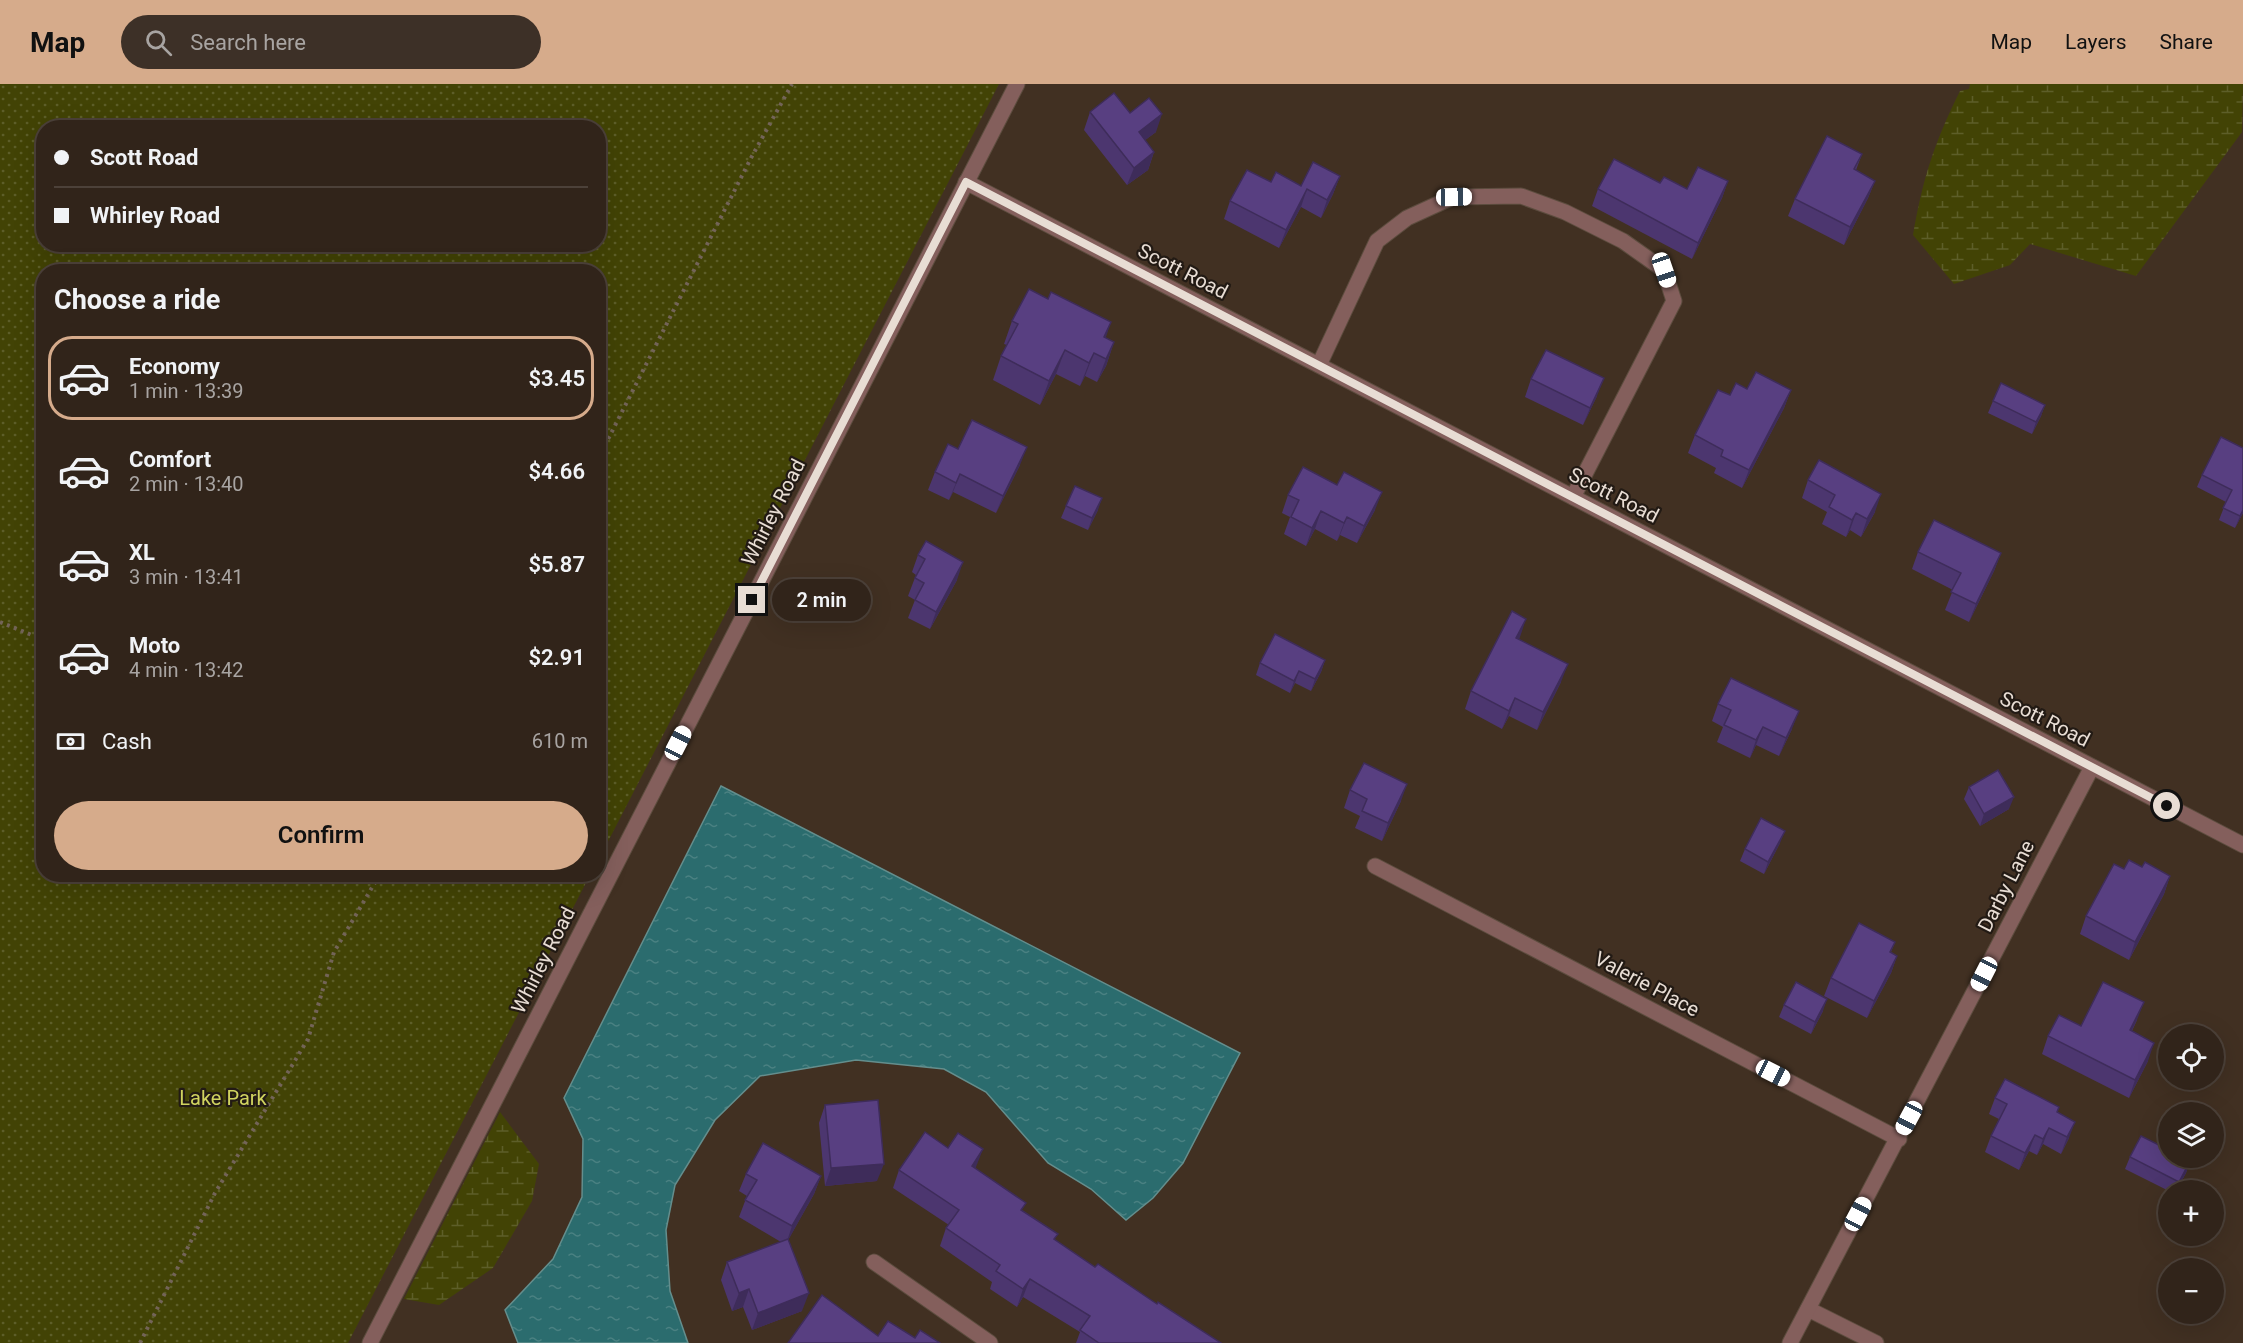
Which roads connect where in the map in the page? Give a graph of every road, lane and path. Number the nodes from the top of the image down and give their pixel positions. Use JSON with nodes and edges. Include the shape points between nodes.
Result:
{"nodes":[{"id":1,"x":792,"y":84,"type":"edge"},
{"id":2,"x":1017,"y":84,"type":"edge"},
{"id":3,"x":966,"y":182,"type":"junction"},
{"id":4,"x":1318,"y":365,"type":"junction"},
{"id":5,"x":606,"y":443,"type":"edge"},
{"id":6,"x":1573,"y":497,"type":"junction"},
{"id":7,"x":0,"y":622,"type":"edge"},
{"id":8,"x":36,"y":637,"type":"edge"},
{"id":9,"x":2092,"y":767,"type":"junction"},
{"id":10,"x":2243,"y":845,"type":"edge"},
{"id":11,"x":1376,"y":866,"type":"dead end"},
{"id":12,"x":375,"y":882,"type":"edge"},
{"id":13,"x":1899,"y":1139,"type":"junction"},
{"id":14,"x":874,"y":1262,"type":"dead end"},
{"id":15,"x":1808,"y":1309,"type":"junction"},
{"id":16,"x":140,"y":1343,"type":"edge"},
{"id":17,"x":370,"y":1343,"type":"edge"},
{"id":18,"x":990,"y":1343,"type":"edge"},
{"id":19,"x":1790,"y":1343,"type":"edge"},
{"id":20,"x":1876,"y":1343,"type":"edge"}],
"edges":[{"from":1,"to":5,"type":"path"},
{"from":2,"to":3,"type":"street","name":"Whirley Road"},
{"from":3,"to":4,"type":"street","name":"Scott Road"},
{"from":3,"to":17,"type":"street","name":"Whirley Road"},
{"from":4,"to":6,"type":"street","name":"Scott Road"},
{"from":4,"to":6,"type":"street","via":[[1377,241],[1407,218],[1454,197],[1521,196],[1565,212],[1623,241],[1664,270],[1674,301]]},
{"from":6,"to":9,"type":"street","name":"Scott Road"},
{"from":7,"to":8,"type":"path"},
{"from":9,"to":10,"type":"street","name":"Scott Road"},
{"from":9,"to":13,"type":"street","name":"Darby Lane"},
{"from":11,"to":13,"type":"street","name":"Valerie Place"},
{"from":12,"to":16,"type":"path","via":[[334,952],[308,1039],[215,1193]]},
{"from":13,"to":15,"type":"street","name":"Darby Lane"},
{"from":14,"to":18,"type":"street"},
{"from":15,"to":19,"type":"street","name":"Darby Lane"},
{"from":15,"to":20,"type":"street"}]}
